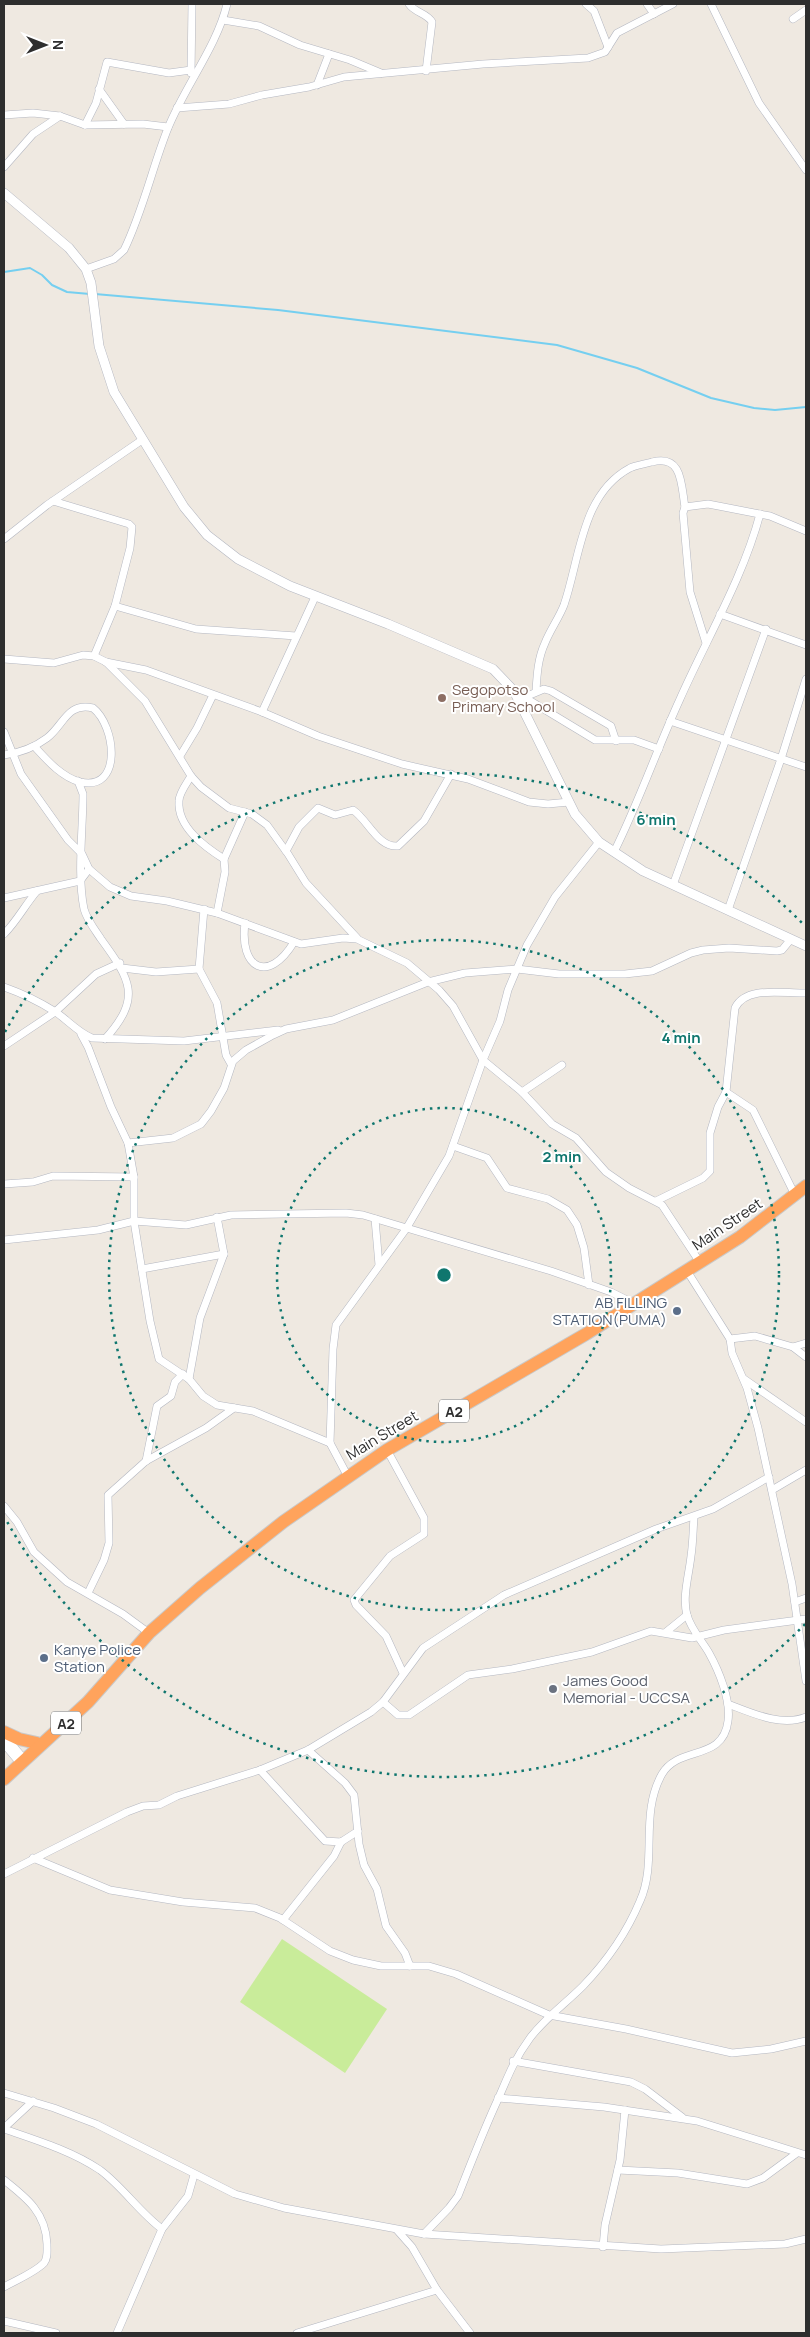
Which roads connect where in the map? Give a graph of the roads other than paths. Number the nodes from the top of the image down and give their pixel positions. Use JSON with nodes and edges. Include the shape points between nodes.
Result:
{"nodes":[{"id":1,"x":192,"y":4,"type":"edge"},
{"id":2,"x":228,"y":4,"type":"edge"},
{"id":3,"x":409,"y":4,"type":"edge"},
{"id":4,"x":586,"y":4,"type":"edge"},
{"id":5,"x":648,"y":4,"type":"edge"},
{"id":6,"x":673,"y":4,"type":"edge"},
{"id":7,"x":711,"y":4,"type":"edge"},
{"id":8,"x":593,"y":6,"type":"edge"},
{"id":9,"x":806,"y":10,"type":"edge"},
{"id":10,"x":654,"y":14,"type":"junction"},
{"id":11,"x":793,"y":19,"type":"dead end"},
{"id":12,"x":224,"y":20,"type":"junction"},
{"id":13,"x":608,"y":47,"type":"junction"},
{"id":14,"x":329,"y":54,"type":"junction"},
{"id":15,"x":426,"y":71,"type":"junction"},
{"id":16,"x":381,"y":73,"type":"junction"},
{"id":17,"x":191,"y":74,"type":"junction"},
{"id":18,"x":318,"y":85,"type":"junction"},
{"id":19,"x":99,"y":89,"type":"junction"},
{"id":20,"x":178,"y":108,"type":"junction"},
{"id":21,"x":4,"y":115,"type":"edge"},
{"id":22,"x":60,"y":116,"type":"junction"},
{"id":23,"x":124,"y":124,"type":"junction"},
{"id":24,"x":85,"y":125,"type":"junction"},
{"id":25,"x":168,"y":127,"type":"junction"},
{"id":26,"x":4,"y":167,"type":"edge"},
{"id":27,"x":806,"y":170,"type":"edge"},
{"id":28,"x":4,"y":194,"type":"edge"},
{"id":29,"x":86,"y":269,"type":"junction"},
{"id":30,"x":142,"y":440,"type":"junction"},
{"id":31,"x":52,"y":501,"type":"junction"},
{"id":32,"x":685,"y":507,"type":"junction"},
{"id":33,"x":760,"y":514,"type":"junction"},
{"id":34,"x":806,"y":531,"type":"edge"},
{"id":35,"x":4,"y":539,"type":"edge"},
{"id":36,"x":315,"y":597,"type":"junction"},
{"id":37,"x":115,"y":606,"type":"junction"},
{"id":38,"x":720,"y":614,"type":"junction"},
{"id":39,"x":766,"y":629,"type":"junction"},
{"id":40,"x":296,"y":636,"type":"junction"},
{"id":41,"x":706,"y":643,"type":"junction"},
{"id":42,"x":806,"y":645,"type":"edge"},
{"id":43,"x":94,"y":656,"type":"junction"},
{"id":44,"x":4,"y":659,"type":"edge"},
{"id":45,"x":106,"y":662,"type":"junction"},
{"id":46,"x":806,"y":679,"type":"edge"},
{"id":47,"x":514,"y":691,"type":"junction"},
{"id":48,"x":536,"y":691,"type":"junction"},
{"id":49,"x":213,"y":695,"type":"junction"},
{"id":50,"x":525,"y":697,"type":"junction"},
{"id":51,"x":262,"y":712,"type":"junction"},
{"id":52,"x":670,"y":721,"type":"junction"},
{"id":53,"x":4,"y":732,"type":"edge"},
{"id":54,"x":726,"y":740,"type":"junction"},
{"id":55,"x":616,"y":741,"type":"junction"},
{"id":56,"x":34,"y":746,"type":"junction"},
{"id":57,"x":659,"y":749,"type":"junction"},
{"id":58,"x":12,"y":754,"type":"junction"},
{"id":59,"x":4,"y":755,"type":"edge"},
{"id":60,"x":180,"y":756,"type":"junction"},
{"id":61,"x":782,"y":759,"type":"junction"},
{"id":62,"x":806,"y":768,"type":"edge"},
{"id":63,"x":451,"y":774,"type":"junction"},
{"id":64,"x":192,"y":776,"type":"junction"},
{"id":65,"x":78,"y":782,"type":"junction"},
{"id":66,"x":569,"y":802,"type":"junction"},
{"id":67,"x":245,"y":812,"type":"junction"},
{"id":68,"x":599,"y":842,"type":"junction"},
{"id":69,"x":286,"y":850,"type":"junction"},
{"id":70,"x":614,"y":852,"type":"junction"},
{"id":71,"x":82,"y":854,"type":"junction"},
{"id":72,"x":224,"y":860,"type":"junction"},
{"id":73,"x":89,"y":869,"type":"junction"},
{"id":74,"x":80,"y":881,"type":"junction"},
{"id":75,"x":673,"y":885,"type":"junction"},
{"id":76,"x":38,"y":891,"type":"junction"},
{"id":77,"x":4,"y":898,"type":"edge"},
{"id":78,"x":204,"y":909,"type":"junction"},
{"id":79,"x":728,"y":910,"type":"junction"},
{"id":80,"x":217,"y":913,"type":"junction"},
{"id":81,"x":245,"y":923,"type":"junction"},
{"id":82,"x":4,"y":934,"type":"edge"},
{"id":83,"x":357,"y":939,"type":"junction"},
{"id":84,"x":791,"y":939,"type":"junction"},
{"id":85,"x":294,"y":942,"type":"junction"},
{"id":86,"x":806,"y":946,"type":"edge"},
{"id":87,"x":121,"y":966,"type":"junction"},
{"id":88,"x":199,"y":969,"type":"junction"},
{"id":89,"x":516,"y":969,"type":"junction"},
{"id":90,"x":428,"y":982,"type":"junction"},
{"id":91,"x":4,"y":987,"type":"edge"},
{"id":92,"x":806,"y":993,"type":"edge"},
{"id":93,"x":55,"y":1012,"type":"junction"},
{"id":94,"x":286,"y":1030,"type":"junction"},
{"id":95,"x":81,"y":1034,"type":"junction"},
{"id":96,"x":222,"y":1037,"type":"junction"},
{"id":97,"x":105,"y":1038,"type":"junction"},
{"id":98,"x":4,"y":1046,"type":"edge"},
{"id":99,"x":483,"y":1060,"type":"junction"},
{"id":100,"x":231,"y":1064,"type":"junction"},
{"id":101,"x":562,"y":1065,"type":"dead end"},
{"id":102,"x":522,"y":1092,"type":"junction"},
{"id":103,"x":726,"y":1092,"type":"junction"},
{"id":104,"x":128,"y":1142,"type":"junction"},
{"id":105,"x":453,"y":1146,"type":"junction"},
{"id":106,"x":134,"y":1177,"type":"junction"},
{"id":107,"x":4,"y":1184,"type":"edge"},
{"id":108,"x":806,"y":1186,"type":"edge"},
{"id":109,"x":795,"y":1194,"type":"junction"},
{"id":110,"x":656,"y":1201,"type":"junction"},
{"id":111,"x":217,"y":1217,"type":"junction"},
{"id":112,"x":375,"y":1220,"type":"junction"},
{"id":113,"x":134,"y":1221,"type":"junction"},
{"id":114,"x":406,"y":1229,"type":"junction"},
{"id":115,"x":4,"y":1240,"type":"edge"},
{"id":116,"x":224,"y":1254,"type":"junction"},
{"id":117,"x":699,"y":1261,"type":"junction"},
{"id":118,"x":379,"y":1265,"type":"junction"},
{"id":119,"x":142,"y":1269,"type":"junction"},
{"id":120,"x":687,"y":1271,"type":"junction"},
{"id":121,"x":589,"y":1285,"type":"junction"},
{"id":122,"x":634,"y":1304,"type":"junction"},
{"id":123,"x":730,"y":1339,"type":"junction"},
{"id":124,"x":806,"y":1343,"type":"edge"},
{"id":125,"x":793,"y":1347,"type":"junction"},
{"id":126,"x":806,"y":1357,"type":"edge"},
{"id":127,"x":186,"y":1376,"type":"junction"},
{"id":128,"x":744,"y":1379,"type":"junction"},
{"id":129,"x":234,"y":1408,"type":"junction"},
{"id":130,"x":806,"y":1422,"type":"edge"},
{"id":131,"x":330,"y":1443,"type":"junction"},
{"id":132,"x":387,"y":1450,"type":"junction"},
{"id":133,"x":146,"y":1461,"type":"junction"},
{"id":134,"x":806,"y":1470,"type":"edge"},
{"id":135,"x":347,"y":1476,"type":"junction"},
{"id":136,"x":769,"y":1477,"type":"junction"},
{"id":137,"x":772,"y":1490,"type":"junction"},
{"id":138,"x":4,"y":1506,"type":"edge"},
{"id":139,"x":694,"y":1517,"type":"junction"},
{"id":140,"x":88,"y":1593,"type":"junction"},
{"id":141,"x":806,"y":1598,"type":"edge"},
{"id":142,"x":795,"y":1602,"type":"junction"},
{"id":143,"x":687,"y":1615,"type":"junction"},
{"id":144,"x":802,"y":1620,"type":"edge"},
{"id":145,"x":666,"y":1632,"type":"junction"},
{"id":146,"x":149,"y":1633,"type":"junction"},
{"id":147,"x":699,"y":1637,"type":"junction"},
{"id":148,"x":125,"y":1662,"type":"junction"},
{"id":149,"x":403,"y":1674,"type":"junction"},
{"id":150,"x":806,"y":1681,"type":"edge"},
{"id":151,"x":383,"y":1702,"type":"junction"},
{"id":152,"x":728,"y":1704,"type":"junction"},
{"id":153,"x":806,"y":1717,"type":"edge"},
{"id":154,"x":4,"y":1734,"type":"edge"},
{"id":155,"x":37,"y":1743,"type":"junction"},
{"id":156,"x":4,"y":1744,"type":"edge"},
{"id":157,"x":308,"y":1750,"type":"junction"},
{"id":158,"x":21,"y":1760,"type":"junction"},
{"id":159,"x":260,"y":1770,"type":"junction"},
{"id":160,"x":4,"y":1772,"type":"edge"},
{"id":161,"x":4,"y":1779,"type":"edge"},
{"id":162,"x":358,"y":1831,"type":"junction"},
{"id":163,"x":341,"y":1842,"type":"junction"},
{"id":164,"x":33,"y":1858,"type":"junction"},
{"id":165,"x":4,"y":1874,"type":"edge"},
{"id":166,"x":283,"y":1920,"type":"junction"},
{"id":167,"x":410,"y":1966,"type":"junction"},
{"id":168,"x":549,"y":2015,"type":"junction"},
{"id":169,"x":806,"y":2041,"type":"edge"},
{"id":170,"x":513,"y":2061,"type":"junction"},
{"id":171,"x":4,"y":2092,"type":"edge"},
{"id":172,"x":498,"y":2098,"type":"junction"},
{"id":173,"x":33,"y":2101,"type":"junction"},
{"id":174,"x":624,"y":2110,"type":"junction"},
{"id":175,"x":685,"y":2119,"type":"junction"},
{"id":176,"x":4,"y":2128,"type":"edge"},
{"id":177,"x":797,"y":2153,"type":"junction"},
{"id":178,"x":806,"y":2155,"type":"edge"},
{"id":179,"x":618,"y":2170,"type":"junction"},
{"id":180,"x":194,"y":2175,"type":"junction"},
{"id":181,"x":4,"y":2180,"type":"edge"},
{"id":182,"x":162,"y":2229,"type":"junction"},
{"id":183,"x":397,"y":2229,"type":"junction"},
{"id":184,"x":424,"y":2234,"type":"junction"},
{"id":185,"x":806,"y":2239,"type":"edge"},
{"id":186,"x":603,"y":2247,"type":"junction"},
{"id":187,"x":4,"y":2287,"type":"edge"},
{"id":188,"x":437,"y":2290,"type":"junction"},
{"id":189,"x":4,"y":2321,"type":"edge"},
{"id":190,"x":120,"y":2332,"type":"edge"},
{"id":191,"x":56,"y":2333,"type":"edge"},
{"id":192,"x":297,"y":2333,"type":"edge"},
{"id":193,"x":470,"y":2333,"type":"edge"}],
"edges":[{"from":1,"to":17,"type":"street"},
{"from":2,"to":12,"type":"street"},
{"from":3,"to":15,"type":"street","via":[[432,22]]},
{"from":4,"to":8,"type":"street"},
{"from":5,"to":10,"type":"street"},
{"from":6,"to":10,"type":"street"},
{"from":7,"to":27,"type":"street","via":[[759,103]]},
{"from":8,"to":13,"type":"street"},
{"from":9,"to":11,"type":"street"},
{"from":10,"to":13,"type":"street","via":[[618,33]]},
{"from":12,"to":14,"type":"street","via":[[259,26],[300,46]]},
{"from":12,"to":17,"type":"street"},
{"from":13,"to":15,"type":"street","via":[[601,55],[588,58]]},
{"from":14,"to":16,"type":"street"},
{"from":14,"to":18,"type":"street"},
{"from":15,"to":16,"type":"street"},
{"from":16,"to":18,"type":"street","via":[[340,78]]},
{"from":17,"to":19,"type":"street","via":[[108,62]]},
{"from":17,"to":20,"type":"street"},
{"from":18,"to":20,"type":"street","via":[[229,104]]},
{"from":19,"to":23,"type":"street"},
{"from":19,"to":24,"type":"street"},
{"from":20,"to":25,"type":"street"},
{"from":21,"to":22,"type":"street","via":[[33,113]]},
{"from":22,"to":24,"type":"street"},
{"from":22,"to":26,"type":"street","via":[[33,134]]},
{"from":23,"to":24,"type":"street"},
{"from":23,"to":25,"type":"street"},
{"from":25,"to":29,"type":"street","via":[[124,250],[114,259]]},
{"from":28,"to":29,"type":"street","via":[[69,248]]},
{"from":29,"to":30,"type":"street","via":[[106,374]]},
{"from":30,"to":31,"type":"street"},
{"from":30,"to":36,"type":"street","via":[[184,507],[207,535],[238,559]]},
{"from":31,"to":35,"type":"street"},
{"from":31,"to":37,"type":"street","via":[[132,527]]},
{"from":32,"to":33,"type":"street","via":[[708,504]]},
{"from":32,"to":41,"type":"street","via":[[690,592]]},
{"from":32,"to":48,"type":"street","via":[[678,470],[672,462],[661,460],[631,467],[599,497],[588,520],[564,606],[544,644],[537,667]]},
{"from":33,"to":34,"type":"street","via":[[776,517]]},
{"from":33,"to":38,"type":"street"},
{"from":36,"to":40,"type":"street"},
{"from":36,"to":47,"type":"street","via":[[486,665],[505,679]]},
{"from":37,"to":40,"type":"street","via":[[196,629]]},
{"from":37,"to":43,"type":"street"},
{"from":38,"to":39,"type":"street"},
{"from":38,"to":41,"type":"street"},
{"from":39,"to":42,"type":"street"},
{"from":39,"to":54,"type":"street"},
{"from":40,"to":51,"type":"street"},
{"from":41,"to":52,"type":"street"},
{"from":43,"to":44,"type":"street","via":[[83,655],[54,663]]},
{"from":43,"to":45,"type":"street"},
{"from":45,"to":49,"type":"street","via":[[146,670]]},
{"from":45,"to":60,"type":"street","via":[[145,702]]},
{"from":46,"to":61,"type":"street"},
{"from":47,"to":50,"type":"street"},
{"from":47,"to":66,"type":"street"},
{"from":48,"to":50,"type":"street"},
{"from":48,"to":55,"type":"street","via":[[551,691],[611,726]]},
{"from":49,"to":51,"type":"street"},
{"from":49,"to":60,"type":"street"},
{"from":50,"to":55,"type":"street","via":[[595,740]]},
{"from":51,"to":63,"type":"street","via":[[318,736],[402,764]]},
{"from":52,"to":54,"type":"street"},
{"from":52,"to":57,"type":"street"},
{"from":53,"to":58,"type":"street"},
{"from":54,"to":61,"type":"street"},
{"from":54,"to":75,"type":"street"},
{"from":55,"to":57,"type":"street","via":[[634,740]]},
{"from":56,"to":58,"type":"street"},
{"from":56,"to":65,"type":"street","via":[[64,774]]},
{"from":56,"to":65,"type":"street","via":[[51,734],[70,711],[83,707],[96,711],[111,743],[110,767],[101,780]]},
{"from":57,"to":70,"type":"street"},
{"from":58,"to":59,"type":"street"},
{"from":58,"to":71,"type":"street","via":[[21,774],[68,840]]},
{"from":60,"to":64,"type":"street"},
{"from":61,"to":62,"type":"street"},
{"from":61,"to":79,"type":"street"},
{"from":63,"to":66,"type":"street","via":[[529,802]]},
{"from":63,"to":69,"type":"street","via":[[424,821],[398,846],[382,841],[353,810],[335,815],[318,808],[299,827]]},
{"from":64,"to":67,"type":"street","via":[[229,808]]},
{"from":64,"to":72,"type":"street","via":[[179,799],[183,817],[196,839]]},
{"from":65,"to":71,"type":"street","via":[[83,794]]},
{"from":66,"to":68,"type":"street"},
{"from":67,"to":69,"type":"street","via":[[257,816]]},
{"from":67,"to":72,"type":"street"},
{"from":68,"to":70,"type":"street"},
{"from":68,"to":89,"type":"street","via":[[555,897]]},
{"from":69,"to":83,"type":"street","via":[[306,883]]},
{"from":70,"to":75,"type":"street","via":[[642,871]]},
{"from":71,"to":73,"type":"street"},
{"from":71,"to":74,"type":"street"},
{"from":72,"to":80,"type":"street","via":[[225,872]]},
{"from":73,"to":74,"type":"street"},
{"from":73,"to":78,"type":"street","via":[[110,888],[121,893]]},
{"from":74,"to":76,"type":"street"},
{"from":74,"to":87,"type":"street","via":[[85,910],[93,927]]},
{"from":75,"to":79,"type":"street"},
{"from":76,"to":77,"type":"street"},
{"from":76,"to":82,"type":"street"},
{"from":78,"to":80,"type":"street"},
{"from":78,"to":88,"type":"street"},
{"from":79,"to":84,"type":"street"},
{"from":80,"to":81,"type":"street"},
{"from":81,"to":85,"type":"street"},
{"from":81,"to":85,"type":"street","via":[[245,943],[258,967],[272,967],[280,962]]},
{"from":83,"to":85,"type":"street","via":[[343,938],[306,945]]},
{"from":83,"to":90,"type":"street","via":[[399,958]]},
{"from":84,"to":86,"type":"street"},
{"from":84,"to":89,"type":"street","via":[[782,950],[702,950],[652,971],[633,974],[559,974]]},
{"from":87,"to":88,"type":"street","via":[[156,972]]},
{"from":87,"to":93,"type":"street","via":[[96,974]]},
{"from":87,"to":97,"type":"street","via":[[128,994],[127,1007],[121,1020]]},
{"from":88,"to":96,"type":"street","via":[[217,1003]]},
{"from":89,"to":90,"type":"street","via":[[465,973]]},
{"from":89,"to":99,"type":"street","via":[[500,1021]]},
{"from":90,"to":94,"type":"street","via":[[340,1017]]},
{"from":90,"to":99,"type":"street","via":[[453,1006]]},
{"from":91,"to":93,"type":"street","via":[[24,994]]},
{"from":92,"to":103,"type":"street","via":[[761,993],[740,998],[735,1008]]},
{"from":93,"to":95,"type":"street"},
{"from":93,"to":98,"type":"street"},
{"from":94,"to":96,"type":"street"},
{"from":94,"to":100,"type":"street","via":[[246,1050]]},
{"from":95,"to":97,"type":"street"},
{"from":95,"to":104,"type":"street"},
{"from":96,"to":97,"type":"street","via":[[184,1042]]},
{"from":96,"to":100,"type":"street"},
{"from":99,"to":102,"type":"street"},
{"from":99,"to":105,"type":"street"},
{"from":100,"to":104,"type":"street","via":[[224,1088],[201,1124],[173,1138]]},
{"from":101,"to":102,"type":"street"},
{"from":102,"to":110,"type":"street","via":[[552,1124],[576,1138],[606,1172]]},
{"from":103,"to":109,"type":"street","via":[[753,1110]]},
{"from":103,"to":110,"type":"street","via":[[710,1133],[711,1167],[708,1175]]},
{"from":104,"to":106,"type":"street"},
{"from":105,"to":114,"type":"street"},
{"from":105,"to":121,"type":"street","via":[[486,1158],[507,1188],[548,1199],[567,1210],[579,1232]]},
{"from":106,"to":107,"type":"street","via":[[53,1176],[33,1182]]},
{"from":106,"to":113,"type":"street"},
{"from":108,"to":109,"type":"highway","name":"Main Street","number":"A2"},
{"from":109,"to":117,"type":"highway","name":"Main Street","number":"A2","via":[[740,1237]]},
{"from":110,"to":117,"type":"street","via":[[667,1210]]},
{"from":111,"to":112,"type":"street","via":[[346,1213]]},
{"from":111,"to":113,"type":"street","via":[[186,1225]]},
{"from":111,"to":116,"type":"street"},
{"from":112,"to":114,"type":"street"},
{"from":112,"to":118,"type":"street"},
{"from":113,"to":115,"type":"street","via":[[98,1230]]},
{"from":113,"to":119,"type":"street"},
{"from":114,"to":118,"type":"street"},
{"from":114,"to":121,"type":"street"},
{"from":116,"to":119,"type":"street"},
{"from":116,"to":127,"type":"street","via":[[200,1318]]},
{"from":117,"to":120,"type":"highway","name":"Main Street","number":"A2"},
{"from":118,"to":131,"type":"street","via":[[336,1324]]},
{"from":119,"to":127,"type":"street","via":[[159,1360]]},
{"from":120,"to":122,"type":"highway","name":"Main Street","number":"A2"},
{"from":120,"to":123,"type":"street"},
{"from":121,"to":122,"type":"street"},
{"from":122,"to":132,"type":"highway","name":"Main Street","number":"A2"},
{"from":123,"to":125,"type":"street","via":[[755,1336]]},
{"from":123,"to":128,"type":"street"},
{"from":124,"to":125,"type":"street"},
{"from":125,"to":126,"type":"street"},
{"from":127,"to":129,"type":"street","via":[[211,1402],[222,1408]]},
{"from":127,"to":133,"type":"street","via":[[175,1382],[171,1396],[157,1406]]},
{"from":128,"to":130,"type":"street"},
{"from":128,"to":136,"type":"street"},
{"from":129,"to":131,"type":"street","via":[[269,1416]]},
{"from":129,"to":133,"type":"street","via":[[206,1428]]},
{"from":131,"to":135,"type":"street"},
{"from":132,"to":135,"type":"highway","name":"Main Street","number":"A2"},
{"from":132,"to":149,"type":"street","via":[[424,1518],[424,1534],[390,1556],[354,1600],[386,1636]]},
{"from":133,"to":140,"type":"street","via":[[108,1495],[109,1543]]},
{"from":134,"to":137,"type":"street"},
{"from":135,"to":146,"type":"highway","name":"Main Street","number":"A2","via":[[283,1522]]},
{"from":136,"to":137,"type":"street"},
{"from":136,"to":139,"type":"street"},
{"from":137,"to":142,"type":"street"},
{"from":138,"to":140,"type":"street","via":[[34,1552],[67,1582]]},
{"from":139,"to":143,"type":"street","via":[[686,1589]]},
{"from":139,"to":149,"type":"street","via":[[656,1529],[504,1595],[423,1648]]},
{"from":140,"to":146,"type":"street"},
{"from":141,"to":142,"type":"street"},
{"from":142,"to":144,"type":"street"},
{"from":143,"to":145,"type":"street"},
{"from":143,"to":147,"type":"street"},
{"from":144,"to":147,"type":"street","via":[[724,1630]]},
{"from":144,"to":150,"type":"street"},
{"from":145,"to":147,"type":"street","via":[[678,1637]]},
{"from":145,"to":151,"type":"street","via":[[643,1633],[592,1652],[549,1662],[468,1675],[409,1715],[398,1715]]},
{"from":146,"to":148,"type":"highway","name":"Main Street","number":"A2"},
{"from":147,"to":152,"type":"street","via":[[710,1654]]},
{"from":148,"to":155,"type":"highway","name":"Main Street","number":"A2"},
{"from":148,"to":158,"type":"highway","name":"Main Street","number":"A2","via":[[88,1702]]},
{"from":149,"to":151,"type":"street"},
{"from":151,"to":157,"type":"street"},
{"from":152,"to":153,"type":"street","via":[[778,1720]]},
{"from":152,"to":168,"type":"street","via":[[724,1734],[716,1745],[672,1763],[663,1772],[653,1796],[647,1835],[648,1870],[641,1899],[624,1932],[602,1965]]},
{"from":154,"to":155,"type":"highway"},
{"from":154,"to":158,"type":"street"},
{"from":155,"to":158,"type":"highway","name":"Main Street","number":"A2"},
{"from":156,"to":158,"type":"street"},
{"from":157,"to":159,"type":"street"},
{"from":157,"to":162,"type":"street","via":[[351,1789],[356,1803]]},
{"from":158,"to":160,"type":"highway","name":"Main Street","number":"A2"},
{"from":158,"to":161,"type":"highway","name":"Main Street","number":"A2"},
{"from":159,"to":163,"type":"street","via":[[325,1841]]},
{"from":159,"to":164,"type":"street","via":[[177,1796],[159,1805],[127,1812]]},
{"from":162,"to":163,"type":"street"},
{"from":162,"to":167,"type":"street","via":[[364,1865],[377,1890],[386,1926]]},
{"from":163,"to":166,"type":"street","via":[[334,1856]]},
{"from":164,"to":165,"type":"street"},
{"from":164,"to":166,"type":"street","via":[[110,1890],[183,1902],[244,1906]]},
{"from":166,"to":167,"type":"street","via":[[314,1943],[353,1960],[381,1966]]},
{"from":167,"to":168,"type":"street","via":[[429,1966],[456,1974]]},
{"from":168,"to":169,"type":"street","via":[[732,2053]]},
{"from":168,"to":170,"type":"street"},
{"from":170,"to":172,"type":"street"},
{"from":170,"to":175,"type":"street","via":[[631,2082]]},
{"from":171,"to":173,"type":"street"},
{"from":172,"to":174,"type":"street"},
{"from":172,"to":184,"type":"street","via":[[454,2203]]},
{"from":173,"to":176,"type":"street"},
{"from":173,"to":180,"type":"street","via":[[96,2124]]},
{"from":174,"to":175,"type":"street"},
{"from":174,"to":179,"type":"street"},
{"from":175,"to":177,"type":"street"},
{"from":176,"to":182,"type":"street","via":[[56,2148],[101,2171]]},
{"from":177,"to":178,"type":"street"},
{"from":177,"to":179,"type":"street","via":[[763,2178],[748,2184],[678,2173]]},
{"from":179,"to":186,"type":"street"},
{"from":180,"to":182,"type":"street","via":[[188,2196]]},
{"from":180,"to":183,"type":"street","via":[[235,2194],[284,2208]]},
{"from":181,"to":187,"type":"street","via":[[37,2209],[44,2223],[47,2252],[41,2265]]},
{"from":182,"to":190,"type":"street"},
{"from":183,"to":184,"type":"street"},
{"from":183,"to":188,"type":"street","via":[[412,2247]]},
{"from":184,"to":186,"type":"street"},
{"from":185,"to":186,"type":"street","via":[[785,2244],[661,2249]]},
{"from":188,"to":192,"type":"street"},
{"from":188,"to":193,"type":"street"},
{"from":189,"to":191,"type":"street"}]}
